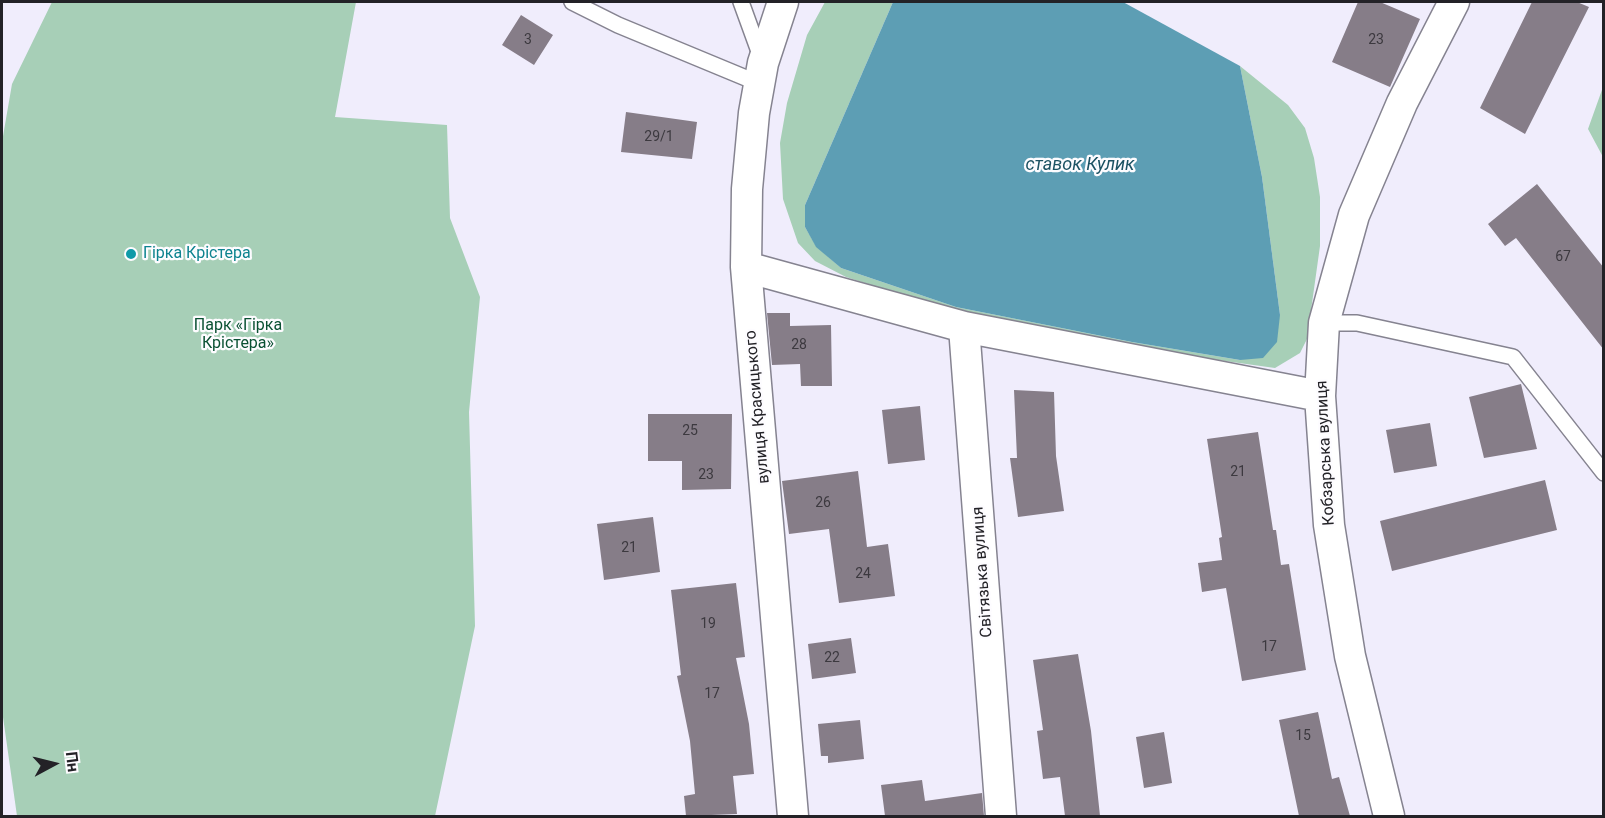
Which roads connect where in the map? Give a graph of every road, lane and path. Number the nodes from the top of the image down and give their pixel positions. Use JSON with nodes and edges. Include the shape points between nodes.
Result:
{"nodes":[{"id":1,"x":572,"y":2,"type":"edge"},
{"id":2,"x":741,"y":2,"type":"edge"},
{"id":3,"x":783,"y":2,"type":"edge"},
{"id":4,"x":1454,"y":2,"type":"edge"},
{"id":5,"x":761,"y":73,"type":"junction"},
{"id":6,"x":746,"y":267,"type":"junction"},
{"id":7,"x":1324,"y":323,"type":"junction"},
{"id":8,"x":964,"y":327,"type":"junction"},
{"id":9,"x":1320,"y":396,"type":"junction"},
{"id":10,"x":1604,"y":473,"type":"edge"},
{"id":11,"x":793,"y":816,"type":"edge"},
{"id":12,"x":1001,"y":816,"type":"edge"},
{"id":13,"x":1389,"y":816,"type":"edge"}],
"edges":[{"from":1,"to":5,"type":"lane","via":[[618,26]]},
{"from":2,"to":5,"type":"lane"},
{"from":3,"to":5,"type":"street","name":"вулиця Красицького"},
{"from":4,"to":7,"type":"street","name":"Кобзарська вулиця","via":[[1402,103],[1354,215]]},
{"from":5,"to":6,"type":"street","name":"вулиця Красицького","via":[[747,189]]},
{"from":6,"to":8,"type":"street"},
{"from":6,"to":11,"type":"street","name":"вулиця Красицького"},
{"from":7,"to":9,"type":"street","name":"Кобзарська вулиця"},
{"from":7,"to":10,"type":"lane","via":[[1357,323],[1513,357]]},
{"from":8,"to":9,"type":"street"},
{"from":8,"to":12,"type":"street","name":"Світязька вулиця"},
{"from":9,"to":13,"type":"street","name":"Кобзарська вулиця","via":[[1329,525],[1350,656]]}]}
